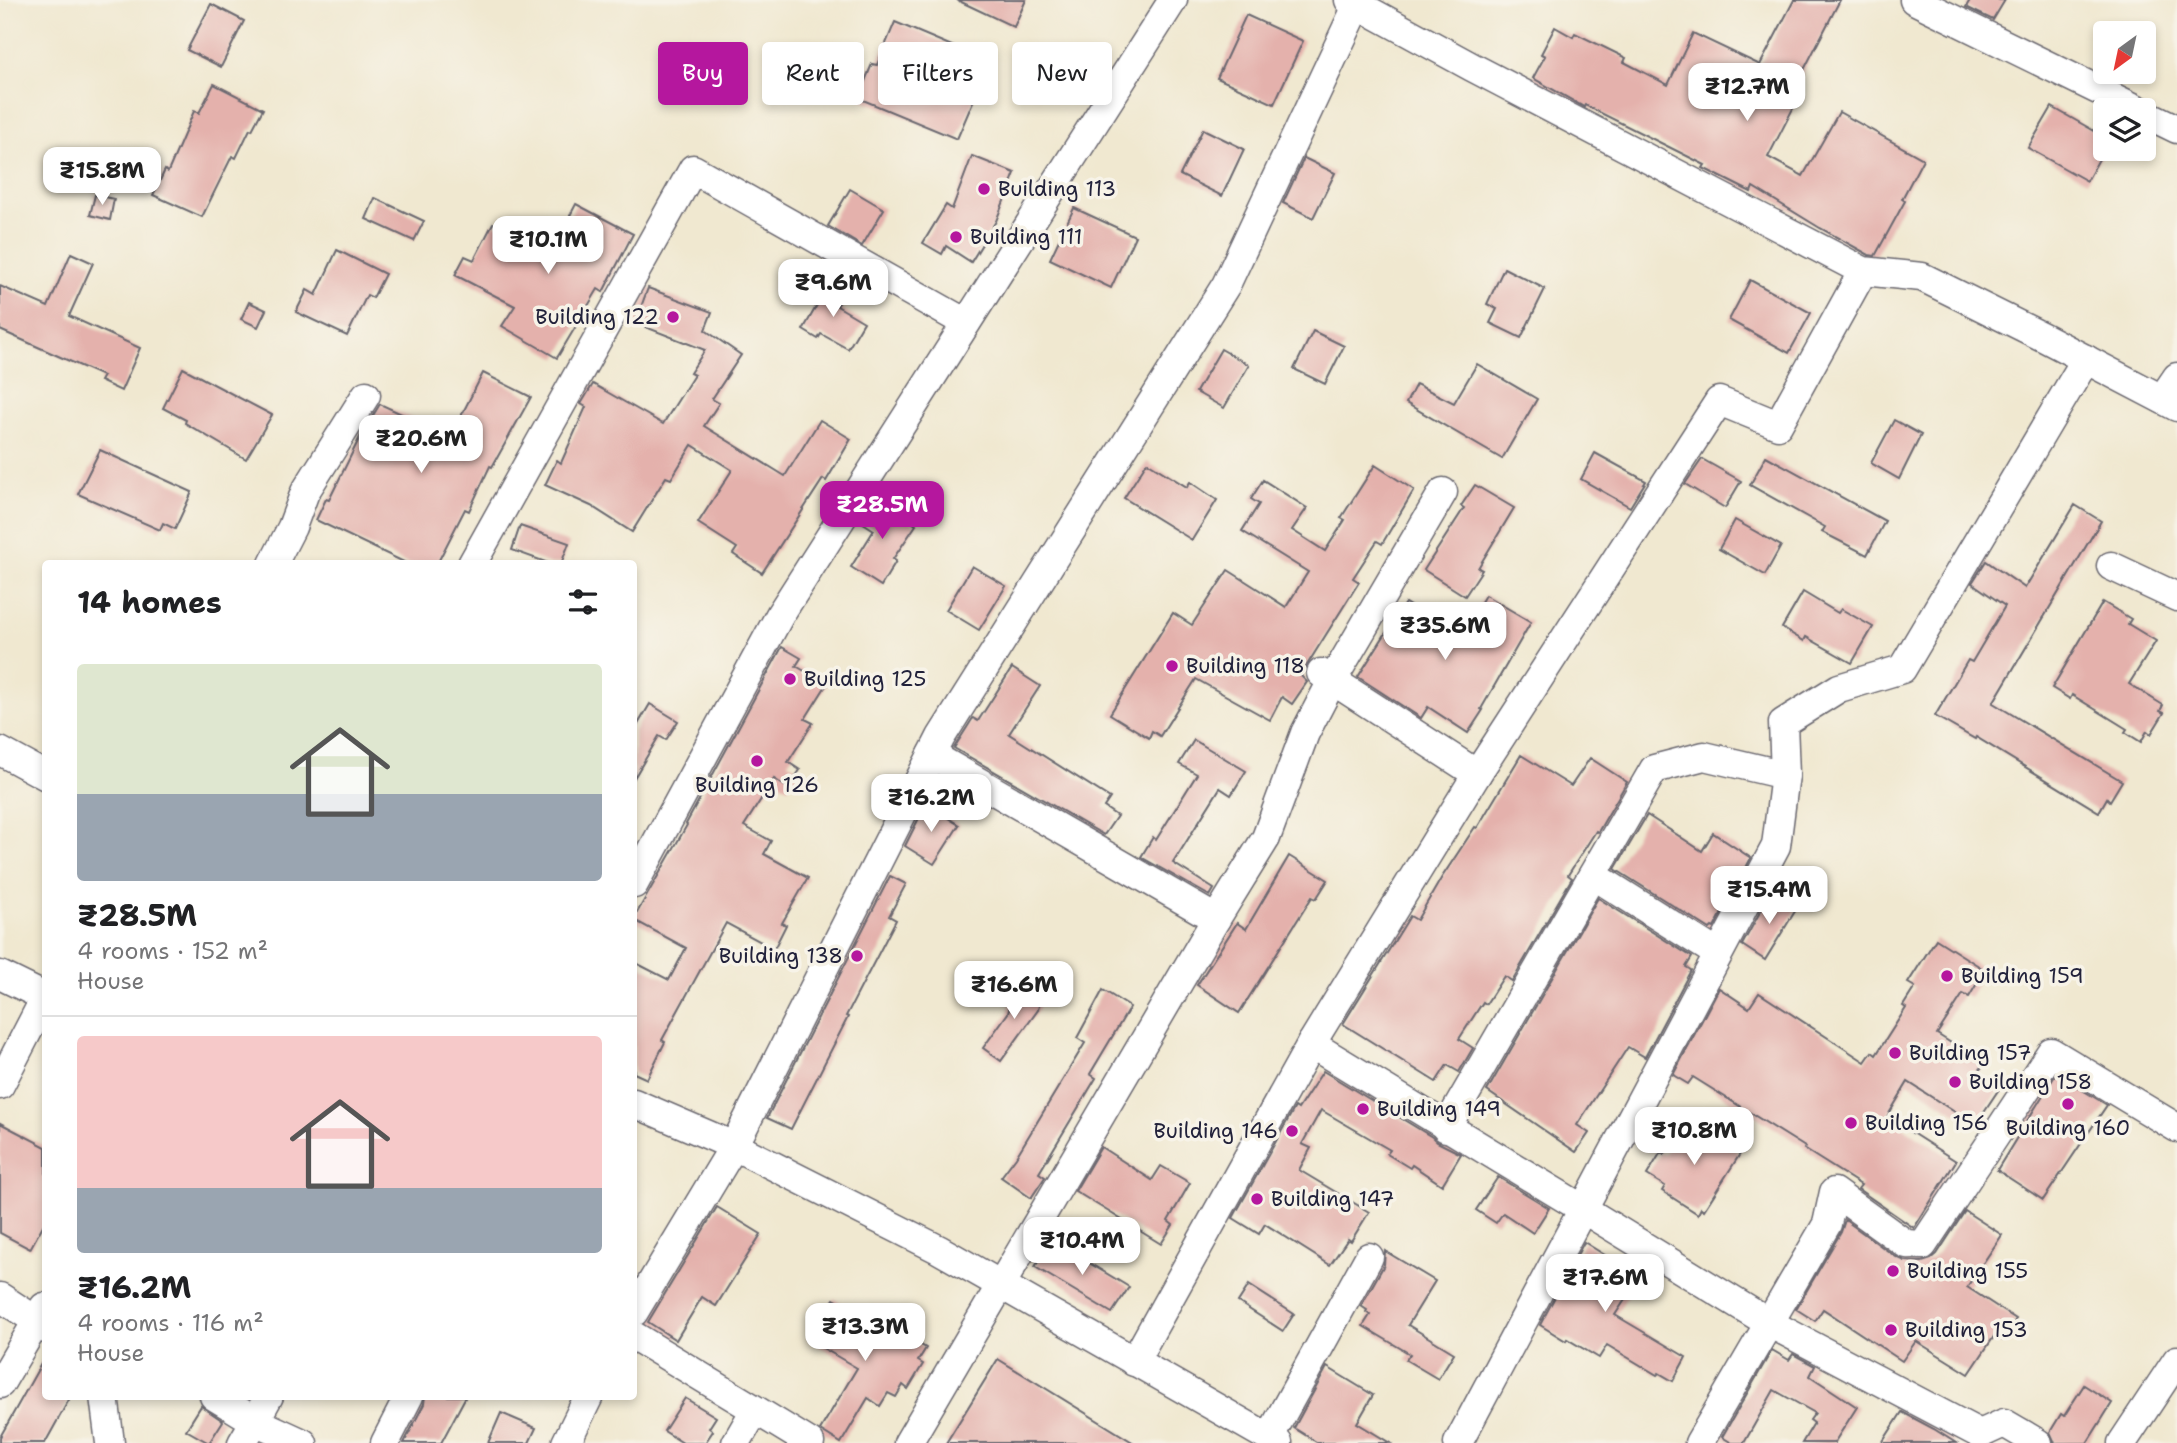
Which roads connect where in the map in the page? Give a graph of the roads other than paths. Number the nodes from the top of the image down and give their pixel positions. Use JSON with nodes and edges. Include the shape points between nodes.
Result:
{"nodes":[{"id":1,"x":1173,"y":0,"type":"edge"},
{"id":2,"x":1914,"y":0,"type":"edge"},
{"id":3,"x":1353,"y":2,"type":"edge"},
{"id":4,"x":2114,"y":98,"type":"edge"},
{"id":5,"x":2156,"y":119,"type":"edge"},
{"id":6,"x":2177,"y":129,"type":"edge"},
{"id":7,"x":1863,"y":271,"type":"junction"},
{"id":8,"x":966,"y":323,"type":"junction"},
{"id":9,"x":2086,"y":359,"type":"junction"},
{"id":10,"x":366,"y":395,"type":"dead end"},
{"id":11,"x":2172,"y":395,"type":"edge"},
{"id":12,"x":1443,"y":492,"type":"dead end"},
{"id":13,"x":275,"y":560,"type":"edge"},
{"id":14,"x":474,"y":560,"type":"edge"},
{"id":15,"x":2111,"y":566,"type":"dead end"},
{"id":16,"x":2177,"y":597,"type":"edge"},
{"id":17,"x":1326,"y":677,"type":"junction"},
{"id":18,"x":0,"y":751,"type":"edge"},
{"id":19,"x":932,"y":755,"type":"junction"},
{"id":20,"x":42,"y":774,"type":"edge"},
{"id":21,"x":1477,"y":774,"type":"junction"},
{"id":22,"x":1785,"y":775,"type":"junction"},
{"id":23,"x":1593,"y":875,"type":"junction"},
{"id":24,"x":637,"y":878,"type":"edge"},
{"id":25,"x":1216,"y":919,"type":"junction"},
{"id":26,"x":1718,"y":954,"type":"junction"},
{"id":27,"x":0,"y":975,"type":"edge"},
{"id":28,"x":42,"y":995,"type":"edge"},
{"id":29,"x":42,"y":1002,"type":"edge"},
{"id":30,"x":1311,"y":1044,"type":"junction"},
{"id":31,"x":0,"y":1085,"type":"edge"},
{"id":32,"x":637,"y":1104,"type":"edge"},
{"id":33,"x":1446,"y":1128,"type":"junction"},
{"id":34,"x":2177,"y":1128,"type":"edge"},
{"id":35,"x":734,"y":1146,"type":"junction"},
{"id":36,"x":1583,"y":1209,"type":"junction"},
{"id":37,"x":1369,"y":1257,"type":"dead end"},
{"id":38,"x":1002,"y":1285,"type":"junction"},
{"id":39,"x":0,"y":1297,"type":"edge"},
{"id":40,"x":637,"y":1307,"type":"edge"},
{"id":41,"x":42,"y":1318,"type":"edge"},
{"id":42,"x":42,"y":1320,"type":"edge"},
{"id":43,"x":1769,"y":1323,"type":"junction"},
{"id":44,"x":637,"y":1338,"type":"edge"},
{"id":45,"x":2177,"y":1360,"type":"edge"},
{"id":46,"x":1134,"y":1362,"type":"junction"},
{"id":47,"x":0,"y":1384,"type":"edge"},
{"id":48,"x":105,"y":1400,"type":"edge"},
{"id":49,"x":218,"y":1400,"type":"edge"},
{"id":50,"x":267,"y":1400,"type":"edge"},
{"id":51,"x":407,"y":1400,"type":"edge"},
{"id":52,"x":587,"y":1400,"type":"edge"},
{"id":53,"x":755,"y":1410,"type":"junction"},
{"id":54,"x":249,"y":1432,"type":"edge"},
{"id":55,"x":1256,"y":1437,"type":"edge"},
{"id":56,"x":110,"y":1443,"type":"edge"},
{"id":57,"x":303,"y":1443,"type":"edge"},
{"id":58,"x":386,"y":1443,"type":"edge"},
{"id":59,"x":566,"y":1443,"type":"edge"},
{"id":60,"x":736,"y":1443,"type":"edge"},
{"id":61,"x":810,"y":1443,"type":"edge"},
{"id":62,"x":908,"y":1443,"type":"edge"},
{"id":63,"x":1458,"y":1443,"type":"edge"},
{"id":64,"x":1699,"y":1443,"type":"edge"},
{"id":65,"x":2038,"y":1443,"type":"edge"},
{"id":66,"x":2122,"y":1443,"type":"edge"}],
"edges":[{"from":1,"to":8,"type":"street"},
{"from":2,"to":4,"type":"street"},
{"from":3,"to":7,"type":"street"},
{"from":3,"to":19,"type":"street","via":[[1226,285]]},
{"from":5,"to":6,"type":"street"},
{"from":7,"to":9,"type":"street","via":[[1922,277]]},
{"from":7,"to":21,"type":"street","via":[[1778,425],[1719,401]]},
{"from":8,"to":14,"type":"street","via":[[693,169]]},
{"from":8,"to":24,"type":"street","via":[[781,612]]},
{"from":9,"to":11,"type":"street"},
{"from":9,"to":22,"type":"street","via":[[1902,669],[1839,688],[1783,723]]},
{"from":10,"to":13,"type":"street","via":[[305,492]]},
{"from":12,"to":17,"type":"street"},
{"from":15,"to":16,"type":"street"},
{"from":17,"to":21,"type":"street"},
{"from":17,"to":25,"type":"street","via":[[1266,838]]},
{"from":18,"to":20,"type":"street"},
{"from":19,"to":25,"type":"street"},
{"from":19,"to":35,"type":"street"},
{"from":21,"to":30,"type":"street"},
{"from":22,"to":23,"type":"street","via":[[1704,756],[1654,769]]},
{"from":22,"to":26,"type":"street","via":[[1776,846]]},
{"from":23,"to":26,"type":"street"},
{"from":23,"to":33,"type":"street"},
{"from":25,"to":38,"type":"street"},
{"from":26,"to":36,"type":"street"},
{"from":27,"to":28,"type":"street"},
{"from":29,"to":31,"type":"street"},
{"from":30,"to":33,"type":"street"},
{"from":30,"to":46,"type":"street"},
{"from":32,"to":35,"type":"street"},
{"from":33,"to":36,"type":"street"},
{"from":34,"to":43,"type":"street","via":[[2051,1052],[1923,1245],[1906,1244],[1835,1192],[1827,1224]]},
{"from":35,"to":38,"type":"street"},
{"from":35,"to":40,"type":"street"},
{"from":36,"to":43,"type":"street"},
{"from":36,"to":63,"type":"street"},
{"from":37,"to":55,"type":"street"},
{"from":38,"to":46,"type":"street"},
{"from":38,"to":62,"type":"street"},
{"from":39,"to":41,"type":"street"},
{"from":42,"to":47,"type":"street"},
{"from":43,"to":64,"type":"street"},
{"from":43,"to":65,"type":"street","via":[[1980,1434],[2004,1423]]},
{"from":44,"to":53,"type":"street"},
{"from":45,"to":66,"type":"street"},
{"from":46,"to":55,"type":"street"},
{"from":48,"to":56,"type":"street"},
{"from":49,"to":54,"type":"street"},
{"from":50,"to":54,"type":"street"},
{"from":51,"to":58,"type":"street"},
{"from":52,"to":59,"type":"street"},
{"from":53,"to":60,"type":"street"},
{"from":53,"to":61,"type":"street"},
{"from":54,"to":57,"type":"street"}]}
